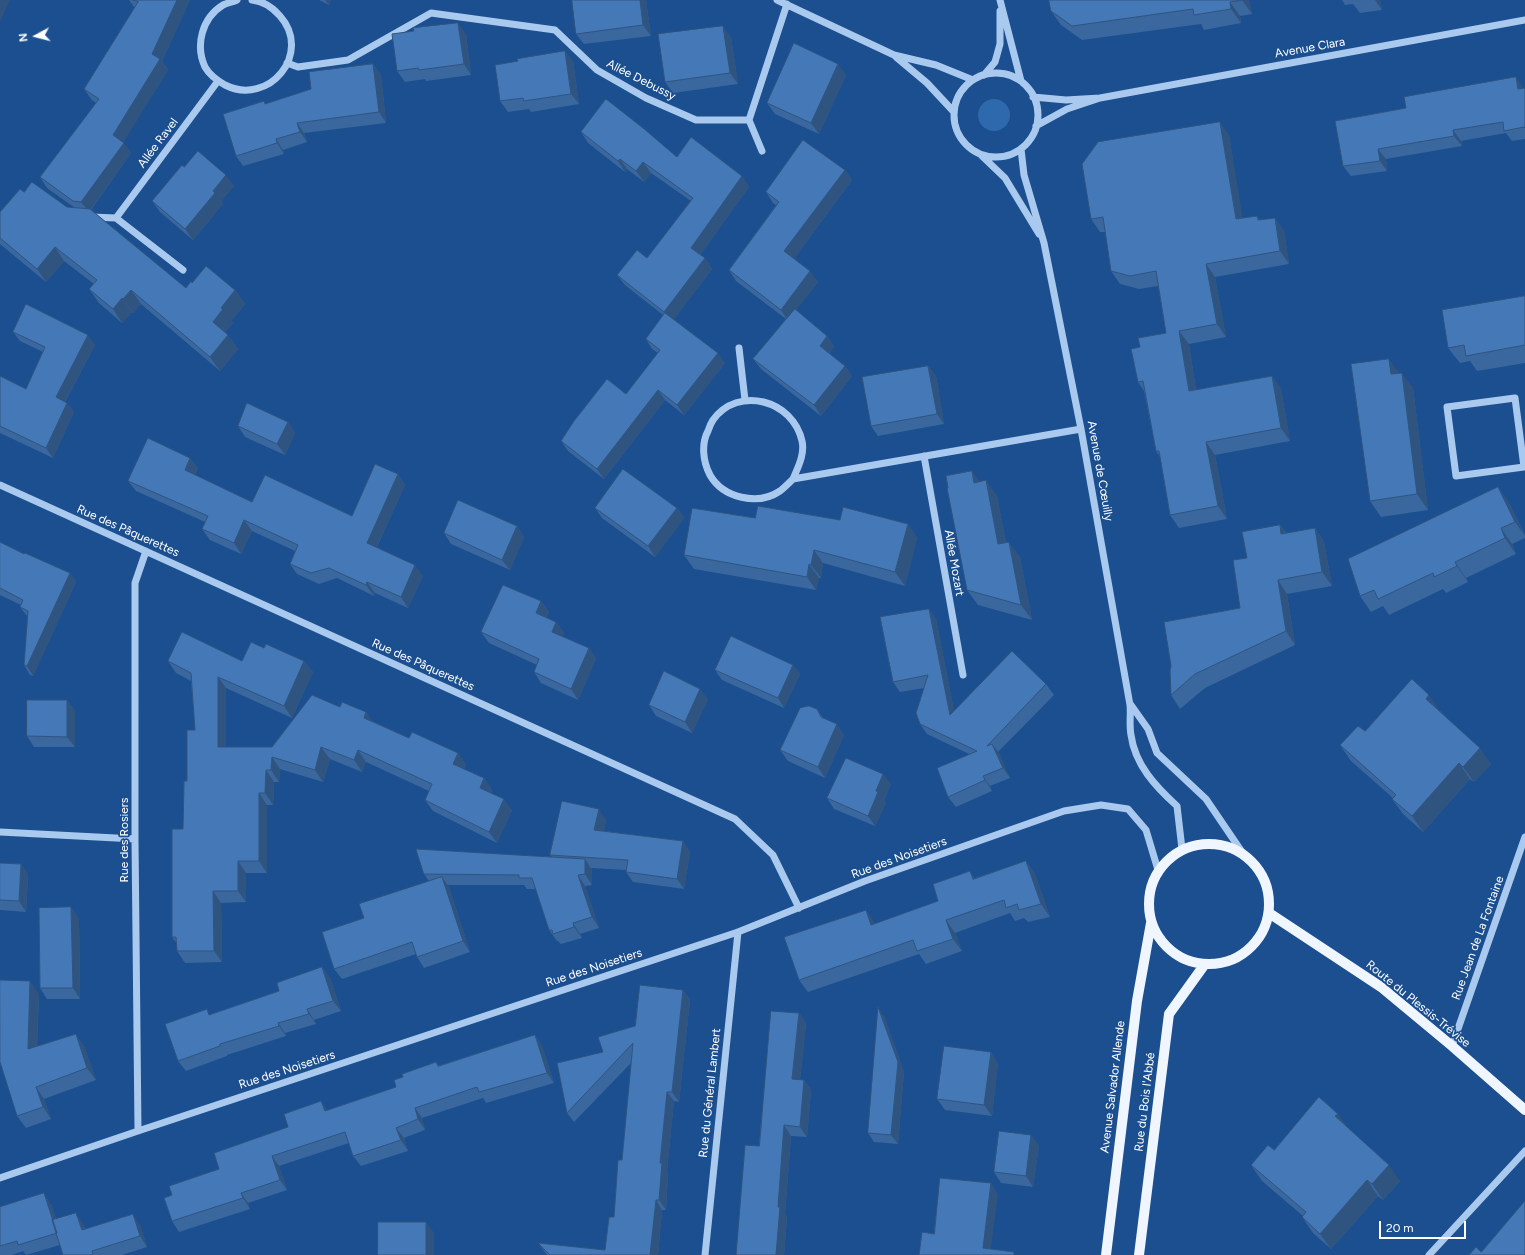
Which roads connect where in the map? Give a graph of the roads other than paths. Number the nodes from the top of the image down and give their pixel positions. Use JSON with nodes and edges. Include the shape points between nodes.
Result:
{"nodes":[{"id":1,"x":237,"y":0,"type":"edge"},
{"id":2,"x":252,"y":0,"type":"edge"},
{"id":3,"x":777,"y":0,"type":"edge"},
{"id":4,"x":1000,"y":2,"type":"edge"},
{"id":5,"x":787,"y":4,"type":"junction"},
{"id":6,"x":1525,"y":20,"type":"edge"},
{"id":7,"x":894,"y":55,"type":"junction"},
{"id":8,"x":287,"y":63,"type":"junction"},
{"id":9,"x":984,"y":75,"type":"junction"},
{"id":10,"x":973,"y":80,"type":"junction"},
{"id":11,"x":218,"y":81,"type":"junction"},
{"id":12,"x":1020,"y":81,"type":"junction"},
{"id":13,"x":1033,"y":97,"type":"junction"},
{"id":14,"x":1100,"y":98,"type":"junction"},
{"id":15,"x":954,"y":112,"type":"junction"},
{"id":16,"x":749,"y":120,"type":"junction"},
{"id":17,"x":1036,"y":126,"type":"junction"},
{"id":18,"x":1021,"y":149,"type":"junction"},
{"id":19,"x":762,"y":151,"type":"dead end"},
{"id":20,"x":982,"y":155,"type":"junction"},
{"id":21,"x":87,"y":217,"type":"edge"},
{"id":22,"x":116,"y":218,"type":"junction"},
{"id":23,"x":1044,"y":243,"type":"junction"},
{"id":24,"x":183,"y":270,"type":"dead end"},
{"id":25,"x":739,"y":348,"type":"dead end"},
{"id":26,"x":745,"y":400,"type":"junction"},
{"id":27,"x":1081,"y":429,"type":"junction"},
{"id":28,"x":924,"y":456,"type":"junction"},
{"id":29,"x":1524,"y":468,"type":"edge"},
{"id":30,"x":793,"y":479,"type":"junction"},
{"id":31,"x":0,"y":485,"type":"edge"},
{"id":32,"x":146,"y":551,"type":"junction"},
{"id":33,"x":962,"y":675,"type":"dead end"},
{"id":34,"x":1130,"y":704,"type":"junction"},
{"id":35,"x":0,"y":832,"type":"edge"},
{"id":36,"x":1525,"y":837,"type":"edge"},
{"id":37,"x":135,"y":839,"type":"junction"},
{"id":38,"x":1182,"y":849,"type":"junction"},
{"id":39,"x":1242,"y":852,"type":"junction"},
{"id":40,"x":1158,"y":870,"type":"junction"},
{"id":41,"x":799,"y":908,"type":"junction"},
{"id":42,"x":1269,"y":912,"type":"junction"},
{"id":43,"x":1151,"y":923,"type":"junction"},
{"id":44,"x":738,"y":932,"type":"junction"},
{"id":45,"x":1205,"y":964,"type":"junction"},
{"id":46,"x":1452,"y":1046,"type":"junction"},
{"id":47,"x":1525,"y":1110,"type":"edge"},
{"id":48,"x":138,"y":1131,"type":"junction"},
{"id":49,"x":1525,"y":1151,"type":"edge"},
{"id":50,"x":0,"y":1178,"type":"edge"},
{"id":51,"x":704,"y":1255,"type":"edge"},
{"id":52,"x":1106,"y":1255,"type":"edge"},
{"id":53,"x":1139,"y":1255,"type":"edge"},
{"id":54,"x":1430,"y":1255,"type":"edge"}],
"edges":[{"from":1,"to":11,"type":"street","via":[[223,5],[210,16],[202,33],[200,51],[206,67]]},
{"from":2,"to":8,"type":"street","via":[[258,0],[274,8],[286,22],[292,39]]},
{"from":3,"to":5,"type":"street"},
{"from":4,"to":9,"type":"street","via":[[1000,44],[995,62]]},
{"from":4,"to":12,"type":"street"},
{"from":5,"to":7,"type":"street"},
{"from":5,"to":16,"type":"street"},
{"from":6,"to":14,"type":"street","name":"Avenue Clara"},
{"from":7,"to":10,"type":"street","via":[[936,65]]},
{"from":7,"to":15,"type":"street","via":[[927,83]]},
{"from":8,"to":11,"type":"street","via":[[282,73],[268,85],[251,91],[233,89]]},
{"from":8,"to":16,"type":"street","name":"Allée Debussy","via":[[298,67],[348,60],[431,12],[555,30],[597,70],[646,98],[696,120]]},
{"from":9,"to":10,"type":"street"},
{"from":9,"to":12,"type":"street","via":[[997,73]]},
{"from":10,"to":15,"type":"street","via":[[960,94]]},
{"from":11,"to":22,"type":"street","name":"Allée Ravel"},
{"from":12,"to":13,"type":"street"},
{"from":13,"to":14,"type":"street","name":"Avenue Clara","via":[[1066,100]]},
{"from":13,"to":17,"type":"street","via":[[1037,106]]},
{"from":14,"to":17,"type":"street","name":"Avenue Clara","via":[[1067,109]]},
{"from":15,"to":20,"type":"street","via":[[955,126],[960,138],[970,149]]},
{"from":16,"to":19,"type":"street"},
{"from":17,"to":18,"type":"street","via":[[1028,142]]},
{"from":18,"to":20,"type":"street","via":[[1009,156],[996,158]]},
{"from":18,"to":23,"type":"street","name":"Avenue de Cœuilly","via":[[1024,175]]},
{"from":20,"to":23,"type":"street","name":"Avenue de Cœuilly","via":[[1005,178]]},
{"from":21,"to":22,"type":"street"},
{"from":22,"to":24,"type":"street"},
{"from":23,"to":27,"type":"street","name":"Avenue de Cœuilly"},
{"from":25,"to":26,"type":"street"},
{"from":26,"to":30,"type":"street","via":[[764,401],[782,409],[795,423],[802,442],[801,461]]},
{"from":26,"to":30,"type":"street","via":[[727,407],[713,420],[705,438],[704,457],[710,476],[724,490],[741,498],[760,498],[779,492]]},
{"from":27,"to":28,"type":"street"},
{"from":27,"to":34,"type":"street","name":"Avenue de Cœuilly"},
{"from":28,"to":30,"type":"street"},
{"from":28,"to":33,"type":"street","name":"Allée Mozart"},
{"from":29,"to":29,"type":"street","via":[[1456,476],[1447,407],[1515,398]]},
{"from":31,"to":32,"type":"street","name":"Rue des Pâquerettes"},
{"from":32,"to":37,"type":"street","name":"Rue des Rosiers","via":[[135,583]]},
{"from":32,"to":41,"type":"street","name":"Rue des Pâquerettes","via":[[735,819],[773,855]]},
{"from":34,"to":38,"type":"street","name":"Avenue de Cœuilly","via":[[1131,736],[1138,760],[1156,787],[1177,806]]},
{"from":34,"to":39,"type":"street","name":"Avenue de Cœuilly","via":[[1148,729],[1157,753],[1206,800]]},
{"from":35,"to":37,"type":"street"},
{"from":36,"to":46,"type":"street","name":"Rue Jean de La Fontaine"},
{"from":37,"to":48,"type":"street","name":"Rue des Rosiers"},
{"from":38,"to":39,"type":"main road","via":[[1202,843],[1223,844]]},
{"from":38,"to":40,"type":"main road","via":[[1168,858]]},
{"from":39,"to":42,"type":"main road","via":[[1255,864],[1264,878],[1269,895]]},
{"from":40,"to":41,"type":"street","name":"Rue des Noisetiers","via":[[1146,830],[1128,809],[1100,805],[1064,811]]},
{"from":40,"to":43,"type":"main road","via":[[1150,887],[1148,905]]},
{"from":41,"to":44,"type":"street","name":"Rue des Noisetiers"},
{"from":42,"to":45,"type":"main road","via":[[1257,940],[1240,956],[1223,963]]},
{"from":42,"to":46,"type":"main road","name":"Route du Plessis-Trévise","via":[[1381,988]]},
{"from":43,"to":45,"type":"main road","via":[[1160,939],[1172,952],[1188,961]]},
{"from":43,"to":52,"type":"main road","name":"Avenue Salvador Allende","via":[[1137,1001]]},
{"from":44,"to":48,"type":"street","name":"Rue des Noisetiers"},
{"from":44,"to":51,"type":"street","name":"Rue du Général Lambert"},
{"from":45,"to":53,"type":"main road","name":"Rue du Bois l'Abbé","via":[[1169,1014]]},
{"from":46,"to":47,"type":"main road","name":"Route du Plessis-Trévise"},
{"from":48,"to":50,"type":"street","name":"Rue des Noisetiers"},
{"from":49,"to":54,"type":"street"}]}
